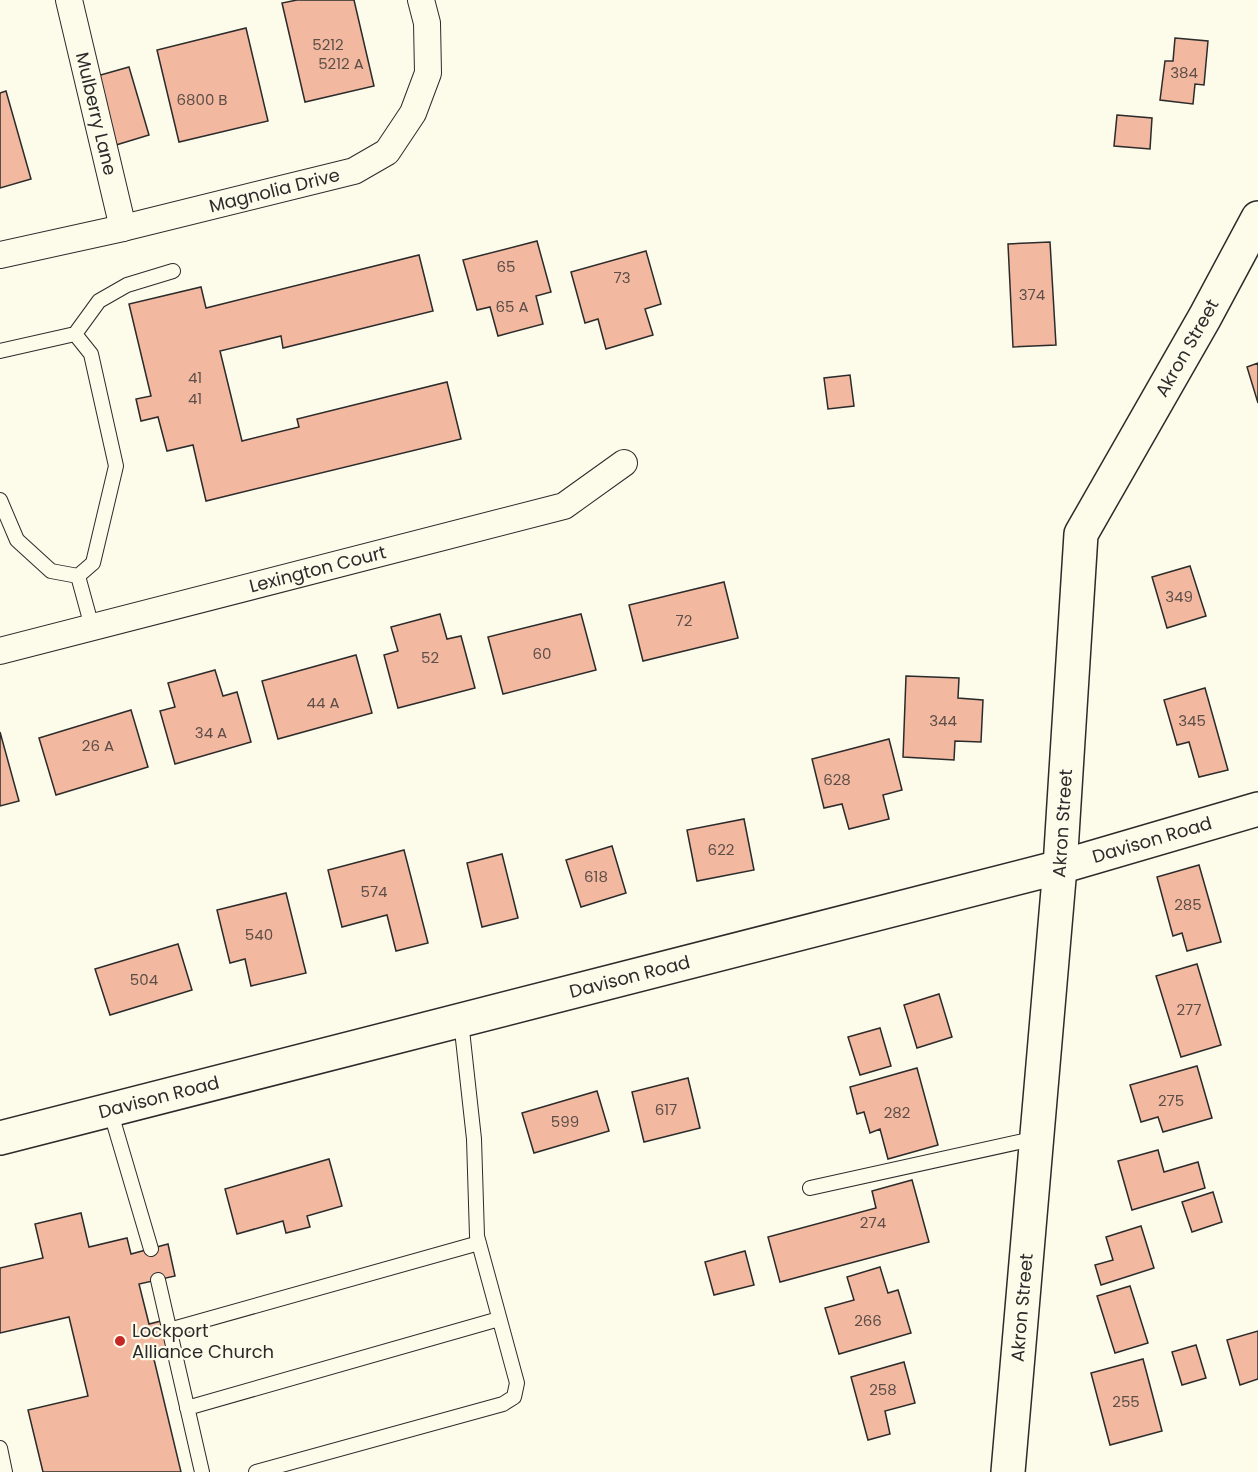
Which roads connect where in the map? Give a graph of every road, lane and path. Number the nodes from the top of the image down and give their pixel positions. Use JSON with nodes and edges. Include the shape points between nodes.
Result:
{"nodes":[{"id":1,"x":69,"y":0,"type":"edge"},
{"id":2,"x":421,"y":0,"type":"edge"},
{"id":3,"x":1258,"y":218,"type":"edge"},
{"id":4,"x":123,"y":228,"type":"junction"},
{"id":5,"x":0,"y":255,"type":"edge"},
{"id":6,"x":173,"y":271,"type":"dead end"},
{"id":7,"x":75,"y":334,"type":"junction"},
{"id":8,"x":0,"y":351,"type":"edge"},
{"id":9,"x":624,"y":463,"type":"dead end"},
{"id":10,"x":0,"y":500,"type":"edge"},
{"id":11,"x":78,"y":576,"type":"junction"},
{"id":12,"x":92,"y":627,"type":"junction"},
{"id":13,"x":0,"y":651,"type":"edge"},
{"id":14,"x":1258,"y":809,"type":"edge"},
{"id":15,"x":1060,"y":867,"type":"junction"},
{"id":16,"x":461,"y":1021,"type":"junction"},
{"id":17,"x":110,"y":1110,"type":"junction"},
{"id":18,"x":0,"y":1138,"type":"edge"},
{"id":19,"x":1037,"y":1138,"type":"junction"},
{"id":20,"x":810,"y":1188,"type":"dead end"},
{"id":21,"x":479,"y":1243,"type":"junction"},
{"id":22,"x":151,"y":1249,"type":"dead end"},
{"id":23,"x":158,"y":1280,"type":"dead end"},
{"id":24,"x":499,"y":1318,"type":"junction"},
{"id":25,"x":169,"y":1330,"type":"junction"},
{"id":26,"x":187,"y":1408,"type":"junction"},
{"id":27,"x":0,"y":1448,"type":"edge"},
{"id":28,"x":5,"y":1472,"type":"edge"},
{"id":29,"x":202,"y":1472,"type":"edge"},
{"id":30,"x":256,"y":1472,"type":"edge"},
{"id":31,"x":1008,"y":1472,"type":"edge"}],
"edges":[{"from":1,"to":4,"type":"street","name":"Mulberry Lane"},
{"from":2,"to":4,"type":"street","name":"Magnolia Drive","via":[[427,23],[428,72],[413,113],[387,152],[354,171]]},
{"from":3,"to":15,"type":"main road","name":"Akron Street","via":[[1206,317],[1081,534]]},
{"from":4,"to":5,"type":"street","name":"Magnolia Drive"},
{"from":6,"to":7,"type":"lane","via":[[127,285],[99,301]]},
{"from":7,"to":8,"type":"lane"},
{"from":7,"to":11,"type":"lane","via":[[91,354],[116,466],[93,563]]},
{"from":9,"to":12,"type":"street","name":"Lexington Court","via":[[564,506]]},
{"from":10,"to":11,"type":"lane","via":[[18,540],[51,571]]},
{"from":11,"to":12,"type":"lane"},
{"from":12,"to":13,"type":"street","name":"Lexington Court"},
{"from":14,"to":15,"type":"main road","name":"Davison Road"},
{"from":15,"to":16,"type":"main road","name":"Davison Road"},
{"from":15,"to":19,"type":"main road","name":"Akron Street"},
{"from":16,"to":17,"type":"main road","name":"Davison Road"},
{"from":16,"to":21,"type":"lane","via":[[474,1139]]},
{"from":17,"to":18,"type":"main road","name":"Davison Road"},
{"from":17,"to":22,"type":"lane"},
{"from":19,"to":20,"type":"lane"},
{"from":19,"to":31,"type":"main road","name":"Akron Street"},
{"from":21,"to":24,"type":"lane"},
{"from":21,"to":25,"type":"lane"},
{"from":23,"to":25,"type":"lane"},
{"from":24,"to":26,"type":"lane"},
{"from":24,"to":30,"type":"lane","via":[[517,1383],[514,1397],[508,1401]]},
{"from":25,"to":26,"type":"lane"},
{"from":26,"to":29,"type":"lane"},
{"from":27,"to":28,"type":"lane"}]}
